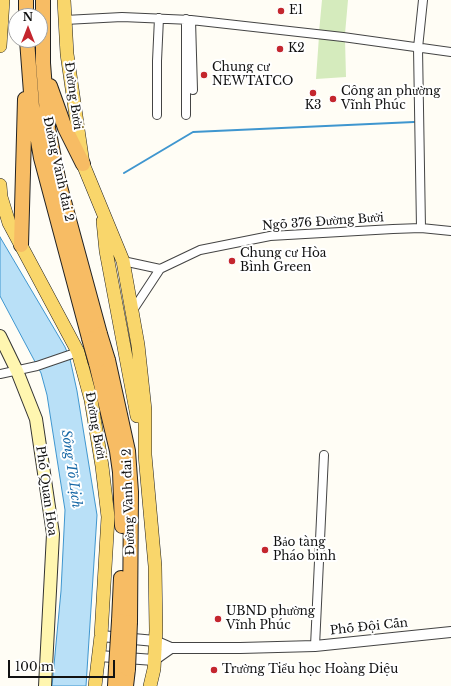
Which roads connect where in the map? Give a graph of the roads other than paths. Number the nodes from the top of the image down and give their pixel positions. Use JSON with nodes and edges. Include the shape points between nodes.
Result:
{"nodes":[{"id":1,"x":3,"y":0,"type":"edge"},
{"id":2,"x":43,"y":0,"type":"edge"},
{"id":3,"x":64,"y":0,"type":"edge"},
{"id":4,"x":423,"y":0,"type":"edge"},
{"id":5,"x":159,"y":18,"type":"junction"},
{"id":6,"x":189,"y":19,"type":"junction"},
{"id":7,"x":65,"y":20,"type":"junction"},
{"id":8,"x":0,"y":46,"type":"edge"},
{"id":9,"x":26,"y":48,"type":"edge"},
{"id":10,"x":26,"y":48,"type":"edge"},
{"id":11,"x":418,"y":48,"type":"junction"},
{"id":12,"x":451,"y":52,"type":"edge"},
{"id":13,"x":43,"y":63,"type":"junction"},
{"id":14,"x":193,"y":90,"type":"dead end"},
{"id":15,"x":157,"y":115,"type":"dead end"},
{"id":16,"x":186,"y":115,"type":"dead end"},
{"id":17,"x":83,"y":164,"type":"junction"},
{"id":18,"x":0,"y":185,"type":"edge"},
{"id":19,"x":103,"y":212,"type":"junction"},
{"id":20,"x":422,"y":228,"type":"junction"},
{"id":21,"x":451,"y":231,"type":"edge"},
{"id":22,"x":21,"y":245,"type":"junction"},
{"id":23,"x":123,"y":261,"type":"junction"},
{"id":24,"x":160,"y":269,"type":"junction"},
{"id":25,"x":133,"y":310,"type":"junction"},
{"id":26,"x":0,"y":336,"type":"edge"},
{"id":27,"x":94,"y":336,"type":"junction"},
{"id":28,"x":123,"y":341,"type":"junction"},
{"id":29,"x":74,"y":354,"type":"junction"},
{"id":30,"x":17,"y":371,"type":"junction"},
{"id":31,"x":0,"y":374,"type":"edge"},
{"id":32,"x":145,"y":455,"type":"junction"},
{"id":33,"x":324,"y":455,"type":"dead end"},
{"id":34,"x":451,"y":632,"type":"edge"},
{"id":35,"x":102,"y":636,"type":"junction"},
{"id":36,"x":155,"y":641,"type":"junction"},
{"id":37,"x":315,"y":646,"type":"junction"},
{"id":38,"x":171,"y":648,"type":"junction"},
{"id":39,"x":99,"y":656,"type":"junction"},
{"id":40,"x":154,"y":660,"type":"junction"},
{"id":41,"x":122,"y":669,"type":"junction"},
{"id":42,"x":45,"y":686,"type":"edge"},
{"id":43,"x":95,"y":686,"type":"edge"},
{"id":44,"x":115,"y":686,"type":"edge"},
{"id":45,"x":126,"y":686,"type":"edge"},
{"id":46,"x":150,"y":686,"type":"edge"}],
"edges":[{"from":1,"to":8,"type":"main road"},
{"from":2,"to":13,"type":"highway","name":"Đường Vành đai 2"},
{"from":3,"to":7,"type":"main road","name":"Đường Bưởi"},
{"from":4,"to":11,"type":"street"},
{"from":5,"to":6,"type":"street"},
{"from":5,"to":7,"type":"street"},
{"from":5,"to":15,"type":"street","via":[[156,61]]},
{"from":6,"to":11,"type":"street"},
{"from":6,"to":14,"type":"street"},
{"from":6,"to":16,"type":"street"},
{"from":7,"to":17,"type":"main road","name":"Đường Bưởi"},
{"from":9,"to":22,"type":"highway"},
{"from":10,"to":27,"type":"highway","name":"Đường Vành đai 2","via":[[32,106],[42,158]]},
{"from":11,"to":12,"type":"street"},
{"from":11,"to":20,"type":"street"},
{"from":13,"to":17,"type":"highway","via":[[57,107]]},
{"from":13,"to":27,"type":"highway","name":"Đường Vành đai 2","via":[[48,128]]},
{"from":17,"to":19,"type":"main road","name":"Đường Bưởi"},
{"from":18,"to":22,"type":"main road","name":"Đường Bưởi","via":[[9,224]]},
{"from":19,"to":23,"type":"main road","name":"Đường Bưởi"},
{"from":19,"to":28,"type":"main road","name":"Đường Bưởi","via":[[103,231]]},
{"from":20,"to":21,"type":"street","name":"Ngõ 376 Đường Bưởi"},
{"from":20,"to":24,"type":"street","name":"Ngõ 376 Đường Bưởi","via":[[270,236],[200,250]]},
{"from":22,"to":29,"type":"main road","name":"Đường Bưởi"},
{"from":23,"to":24,"type":"street"},
{"from":23,"to":25,"type":"main road","name":"Đường Bưởi"},
{"from":24,"to":25,"type":"street"},
{"from":25,"to":32,"type":"main road","name":"Đường Bưởi","via":[[145,410]]},
{"from":26,"to":30,"type":"main road","name":"Phố Quan Hoa"},
{"from":27,"to":41,"type":"highway","name":"Đường Vành đai 2","bridge":true,"via":[[128,452],[131,492]]},
{"from":28,"to":29,"type":"main road"},
{"from":28,"to":32,"type":"main road","name":"Đường Bưởi"},
{"from":29,"to":30,"type":"street"},
{"from":29,"to":35,"type":"main road","name":"Đường Bưởi","via":[[92,400],[107,510]]},
{"from":30,"to":31,"type":"street"},
{"from":30,"to":42,"type":"main road","name":"Phố Quan Hoa","via":[[36,419],[53,534]]},
{"from":32,"to":36,"type":"main road","name":"Đường Bưởi","via":[[155,566]]},
{"from":33,"to":37,"type":"street"},
{"from":34,"to":37,"type":"street","name":"Phố Đội Cấn"},
{"from":35,"to":36,"type":"street","name":"Phố Đội Cấn"},
{"from":35,"to":39,"type":"main road","name":"Đường Bưởi"},
{"from":36,"to":38,"type":"street","name":"Phố Đội Cấn"},
{"from":36,"to":40,"type":"main road","name":"Đường Bưởi"},
{"from":37,"to":38,"type":"street","name":"Phố Đội Cấn"},
{"from":38,"to":40,"type":"street"},
{"from":39,"to":40,"type":"street"},
{"from":39,"to":43,"type":"main road","name":"Đường Bưởi"},
{"from":40,"to":46,"type":"main road","name":"Đường Bưởi"},
{"from":41,"to":44,"type":"highway"},
{"from":41,"to":45,"type":"highway"}]}
